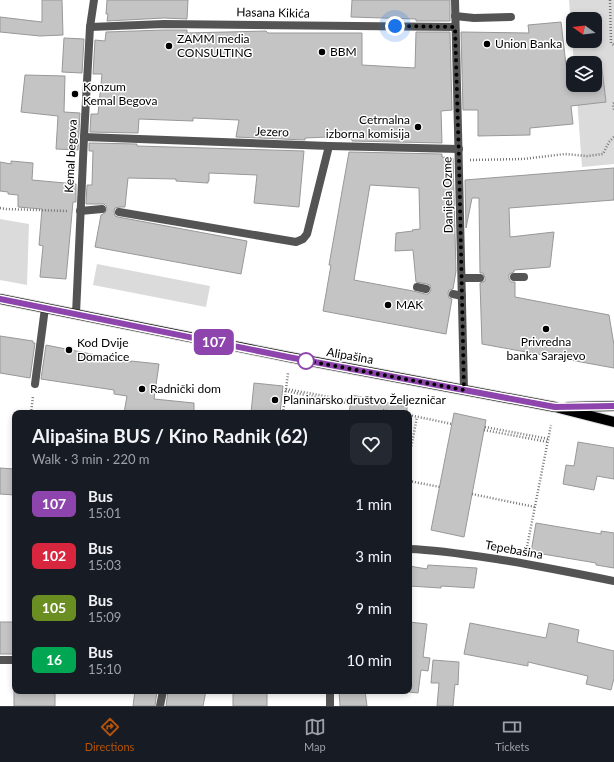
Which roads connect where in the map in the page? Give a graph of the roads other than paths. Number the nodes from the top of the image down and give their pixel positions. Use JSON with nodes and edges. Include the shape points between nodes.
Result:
{"nodes":[{"id":1,"x":94,"y":0,"type":"edge"},
{"id":2,"x":455,"y":0,"type":"edge"},
{"id":3,"x":455,"y":16,"type":"junction"},
{"id":4,"x":512,"y":17,"type":"dead end"},
{"id":5,"x":90,"y":27,"type":"junction"},
{"id":6,"x":455,"y":27,"type":"junction"},
{"id":7,"x":84,"y":137,"type":"junction"},
{"id":8,"x":329,"y":146,"type":"junction"},
{"id":9,"x":459,"y":149,"type":"junction"},
{"id":10,"x":102,"y":209,"type":"dead end"},
{"id":11,"x":80,"y":211,"type":"junction"},
{"id":12,"x":119,"y":212,"type":"dead end"},
{"id":13,"x":514,"y":277,"type":"dead end"},
{"id":14,"x":524,"y":277,"type":"dead end"},
{"id":15,"x":462,"y":278,"type":"junction"},
{"id":16,"x":480,"y":278,"type":"dead end"},
{"id":17,"x":417,"y":287,"type":"dead end"},
{"id":18,"x":426,"y":289,"type":"dead end"},
{"id":19,"x":453,"y":294,"type":"dead end"},
{"id":20,"x":462,"y":296,"type":"junction"},
{"id":21,"x":0,"y":299,"type":"edge"},
{"id":22,"x":45,"y":308,"type":"junction"},
{"id":23,"x":76,"y":314,"type":"junction"},
{"id":24,"x":35,"y":384,"type":"road end"},
{"id":25,"x":464,"y":390,"type":"junction"},
{"id":26,"x":614,"y":406,"type":"edge"},
{"id":27,"x":555,"y":407,"type":"junction"},
{"id":28,"x":614,"y":422,"type":"edge"},
{"id":29,"x":412,"y":549,"type":"edge"},
{"id":30,"x":614,"y":581,"type":"edge"},
{"id":31,"x":0,"y":660,"type":"edge"},
{"id":32,"x":12,"y":660,"type":"edge"},
{"id":33,"x":162,"y":694,"type":"edge"},
{"id":34,"x":330,"y":694,"type":"edge"},
{"id":35,"x":160,"y":706,"type":"edge"},
{"id":36,"x":330,"y":706,"type":"edge"}],
"edges":[{"from":1,"to":5,"type":"street","name":"Kemal begova"},
{"from":2,"to":3,"type":"street","name":"Danijela Ozme"},
{"from":3,"to":4,"type":"street"},
{"from":3,"to":6,"type":"street","name":"Danijela Ozme"},
{"from":5,"to":6,"type":"street","name":"Hasana Kikića","via":[[172,24]]},
{"from":5,"to":7,"type":"street","name":"Kemal begova"},
{"from":6,"to":9,"type":"street","name":"Danijela Ozme"},
{"from":7,"to":8,"type":"street","name":"Jezero"},
{"from":7,"to":11,"type":"street","name":"Kemal begova"},
{"from":8,"to":9,"type":"street","name":"Jezero"},
{"from":8,"to":12,"type":"street","via":[[308,234],[296,242]]},
{"from":9,"to":15,"type":"street","name":"Danijela Ozme"},
{"from":10,"to":11,"type":"street"},
{"from":11,"to":23,"type":"street","name":"Kemal begova"},
{"from":13,"to":14,"type":"street"},
{"from":15,"to":16,"type":"street"},
{"from":15,"to":20,"type":"street","name":"Danijela Ozme"},
{"from":17,"to":18,"type":"street"},
{"from":19,"to":20,"type":"street"},
{"from":20,"to":25,"type":"street","name":"Danijela Ozme"},
{"from":21,"to":22,"type":"main road","name":"Alipašina"},
{"from":22,"to":23,"type":"main road","name":"Alipašina"},
{"from":22,"to":24,"type":"street"},
{"from":23,"to":25,"type":"main road","name":"Alipašina"},
{"from":25,"to":27,"type":"main road","name":"Alipašina"},
{"from":26,"to":27,"type":"main road","name":"Alipašina"},
{"from":27,"to":28,"type":"main road","name":"Alipašina"},
{"from":29,"to":30,"type":"street","name":"Tepebašina","via":[[463,554]]},
{"from":31,"to":32,"type":"street"},
{"from":33,"to":35,"type":"street"},
{"from":34,"to":36,"type":"street"}]}
